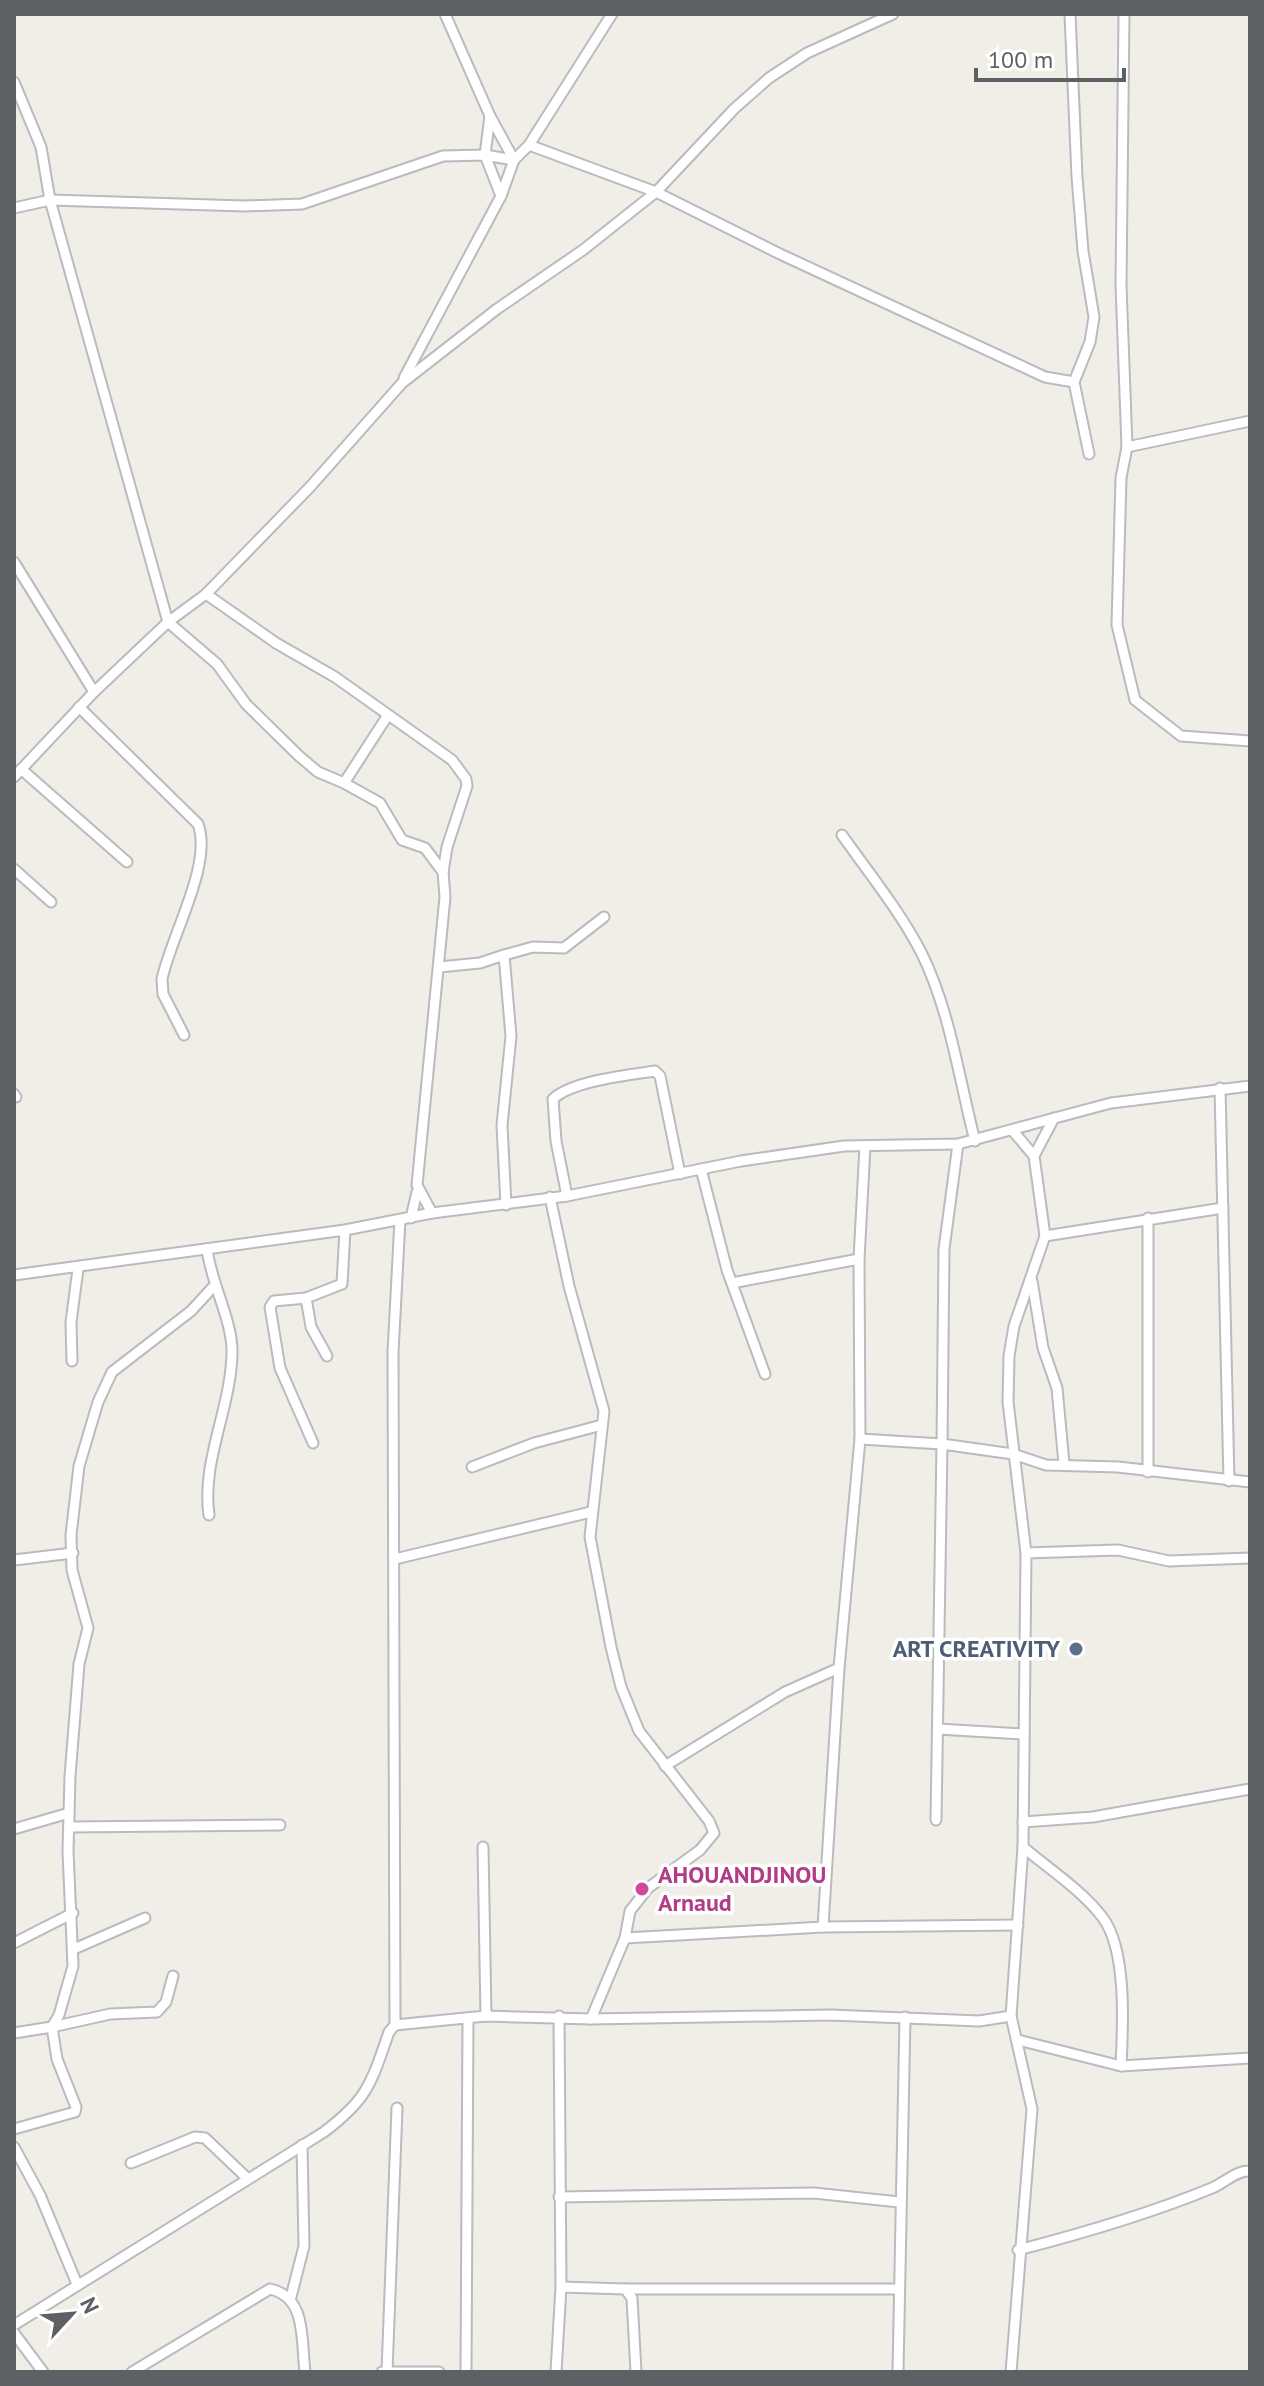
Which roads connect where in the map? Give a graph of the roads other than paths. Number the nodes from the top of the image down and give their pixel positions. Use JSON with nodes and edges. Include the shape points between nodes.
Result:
{"nodes":[{"id":1,"x":445,"y":14,"type":"edge"},
{"id":2,"x":612,"y":14,"type":"edge"},
{"id":3,"x":893,"y":14,"type":"edge"},
{"id":4,"x":1070,"y":14,"type":"edge"},
{"id":5,"x":1124,"y":14,"type":"edge"},
{"id":6,"x":14,"y":82,"type":"edge"},
{"id":7,"x":490,"y":116,"type":"junction"},
{"id":8,"x":529,"y":145,"type":"junction"},
{"id":9,"x":485,"y":155,"type":"junction"},
{"id":10,"x":514,"y":160,"type":"junction"},
{"id":11,"x":656,"y":192,"type":"junction"},
{"id":12,"x":501,"y":196,"type":"junction"},
{"id":13,"x":50,"y":200,"type":"junction"},
{"id":14,"x":14,"y":208,"type":"edge"},
{"id":15,"x":1074,"y":382,"type":"junction"},
{"id":16,"x":402,"y":383,"type":"junction"},
{"id":17,"x":1250,"y":421,"type":"edge"},
{"id":18,"x":1127,"y":447,"type":"junction"},
{"id":19,"x":1089,"y":454,"type":"dead end"},
{"id":20,"x":14,"y":562,"type":"edge"},
{"id":21,"x":206,"y":594,"type":"junction"},
{"id":22,"x":168,"y":622,"type":"junction"},
{"id":23,"x":94,"y":692,"type":"junction"},
{"id":24,"x":79,"y":707,"type":"junction"},
{"id":25,"x":388,"y":715,"type":"junction"},
{"id":26,"x":1250,"y":741,"type":"edge"},
{"id":27,"x":18,"y":773,"type":"edge"},
{"id":28,"x":344,"y":783,"type":"junction"},
{"id":29,"x":842,"y":835,"type":"dead end"},
{"id":30,"x":127,"y":862,"type":"dead end"},
{"id":31,"x":14,"y":869,"type":"edge"},
{"id":32,"x":443,"y":872,"type":"junction"},
{"id":33,"x":51,"y":902,"type":"dead end"},
{"id":34,"x":604,"y":917,"type":"dead end"},
{"id":35,"x":504,"y":955,"type":"junction"},
{"id":36,"x":439,"y":967,"type":"junction"},
{"id":37,"x":184,"y":1035,"type":"dead end"},
{"id":38,"x":1250,"y":1086,"type":"edge"},
{"id":39,"x":1220,"y":1088,"type":"junction"},
{"id":40,"x":1054,"y":1118,"type":"junction"},
{"id":41,"x":1013,"y":1131,"type":"junction"},
{"id":42,"x":975,"y":1141,"type":"junction"},
{"id":43,"x":958,"y":1144,"type":"junction"},
{"id":44,"x":865,"y":1146,"type":"junction"},
{"id":45,"x":1034,"y":1156,"type":"junction"},
{"id":46,"x":701,"y":1169,"type":"junction"},
{"id":47,"x":680,"y":1174,"type":"junction"},
{"id":48,"x":417,"y":1192,"type":"junction"},
{"id":49,"x":567,"y":1196,"type":"junction"},
{"id":50,"x":550,"y":1197,"type":"junction"},
{"id":51,"x":506,"y":1205,"type":"junction"},
{"id":52,"x":1223,"y":1208,"type":"junction"},
{"id":53,"x":432,"y":1213,"type":"junction"},
{"id":54,"x":1148,"y":1218,"type":"junction"},
{"id":55,"x":406,"y":1219,"type":"junction"},
{"id":56,"x":345,"y":1230,"type":"junction"},
{"id":57,"x":1045,"y":1236,"type":"junction"},
{"id":58,"x":207,"y":1249,"type":"junction"},
{"id":59,"x":859,"y":1259,"type":"junction"},
{"id":60,"x":78,"y":1269,"type":"junction"},
{"id":61,"x":14,"y":1275,"type":"edge"},
{"id":62,"x":1031,"y":1278,"type":"junction"},
{"id":63,"x":732,"y":1283,"type":"junction"},
{"id":64,"x":213,"y":1287,"type":"junction"},
{"id":65,"x":306,"y":1298,"type":"junction"},
{"id":66,"x":327,"y":1356,"type":"dead end"},
{"id":67,"x":72,"y":1361,"type":"dead end"},
{"id":68,"x":765,"y":1374,"type":"dead end"},
{"id":69,"x":602,"y":1425,"type":"junction"},
{"id":70,"x":860,"y":1439,"type":"junction"},
{"id":71,"x":313,"y":1443,"type":"dead end"},
{"id":72,"x":942,"y":1444,"type":"junction"},
{"id":73,"x":1013,"y":1454,"type":"junction"},
{"id":74,"x":1064,"y":1464,"type":"junction"},
{"id":75,"x":472,"y":1467,"type":"dead end"},
{"id":76,"x":1148,"y":1472,"type":"junction"},
{"id":77,"x":1229,"y":1481,"type":"junction"},
{"id":78,"x":1250,"y":1482,"type":"edge"},
{"id":79,"x":591,"y":1512,"type":"junction"},
{"id":80,"x":209,"y":1515,"type":"dead end"},
{"id":81,"x":73,"y":1553,"type":"junction"},
{"id":82,"x":1026,"y":1553,"type":"junction"},
{"id":83,"x":1250,"y":1558,"type":"edge"},
{"id":84,"x":395,"y":1559,"type":"junction"},
{"id":85,"x":14,"y":1560,"type":"edge"},
{"id":86,"x":839,"y":1668,"type":"junction"},
{"id":87,"x":938,"y":1729,"type":"junction"},
{"id":88,"x":1024,"y":1734,"type":"junction"},
{"id":89,"x":665,"y":1766,"type":"junction"},
{"id":90,"x":1250,"y":1789,"type":"edge"},
{"id":91,"x":69,"y":1813,"type":"junction"},
{"id":92,"x":936,"y":1820,"type":"dead end"},
{"id":93,"x":1023,"y":1822,"type":"junction"},
{"id":94,"x":280,"y":1825,"type":"dead end"},
{"id":95,"x":70,"y":1827,"type":"junction"},
{"id":96,"x":14,"y":1829,"type":"edge"},
{"id":97,"x":483,"y":1847,"type":"dead end"},
{"id":98,"x":1023,"y":1847,"type":"junction"},
{"id":99,"x":73,"y":1913,"type":"junction"},
{"id":100,"x":145,"y":1918,"type":"dead end"},
{"id":101,"x":1018,"y":1925,"type":"junction"},
{"id":102,"x":823,"y":1927,"type":"junction"},
{"id":103,"x":625,"y":1938,"type":"junction"},
{"id":104,"x":14,"y":1943,"type":"edge"},
{"id":105,"x":74,"y":1949,"type":"junction"},
{"id":106,"x":173,"y":1976,"type":"dead end"},
{"id":107,"x":486,"y":2016,"type":"junction"},
{"id":108,"x":559,"y":2016,"type":"junction"},
{"id":109,"x":1011,"y":2016,"type":"junction"},
{"id":110,"x":905,"y":2017,"type":"junction"},
{"id":111,"x":468,"y":2018,"type":"junction"},
{"id":112,"x":591,"y":2019,"type":"junction"},
{"id":113,"x":395,"y":2025,"type":"junction"},
{"id":114,"x":52,"y":2027,"type":"junction"},
{"id":115,"x":14,"y":2033,"type":"edge"},
{"id":116,"x":1018,"y":2040,"type":"junction"},
{"id":117,"x":1250,"y":2058,"type":"edge"},
{"id":118,"x":1121,"y":2066,"type":"junction"},
{"id":119,"x":397,"y":2108,"type":"dead end"},
{"id":120,"x":14,"y":2129,"type":"edge"},
{"id":121,"x":302,"y":2145,"type":"junction"},
{"id":122,"x":14,"y":2147,"type":"edge"},
{"id":123,"x":131,"y":2163,"type":"dead end"},
{"id":124,"x":1250,"y":2171,"type":"edge"},
{"id":125,"x":247,"y":2178,"type":"junction"},
{"id":126,"x":559,"y":2197,"type":"junction"},
{"id":127,"x":899,"y":2202,"type":"junction"},
{"id":128,"x":1018,"y":2250,"type":"junction"},
{"id":129,"x":77,"y":2284,"type":"junction"},
{"id":130,"x":561,"y":2287,"type":"junction"},
{"id":131,"x":625,"y":2289,"type":"junction"},
{"id":132,"x":898,"y":2289,"type":"junction"},
{"id":133,"x":291,"y":2297,"type":"junction"},
{"id":134,"x":14,"y":2325,"type":"edge"},
{"id":135,"x":14,"y":2333,"type":"edge"},
{"id":136,"x":43,"y":2372,"type":"edge"},
{"id":137,"x":132,"y":2372,"type":"edge"},
{"id":138,"x":305,"y":2372,"type":"edge"},
{"id":139,"x":384,"y":2372,"type":"edge"},
{"id":140,"x":439,"y":2372,"type":"edge"},
{"id":141,"x":466,"y":2372,"type":"edge"},
{"id":142,"x":556,"y":2372,"type":"edge"},
{"id":143,"x":636,"y":2372,"type":"edge"},
{"id":144,"x":898,"y":2372,"type":"edge"},
{"id":145,"x":1011,"y":2372,"type":"edge"}],
"edges":[{"from":1,"to":7,"type":"street"},
{"from":2,"to":8,"type":"street"},
{"from":3,"to":11,"type":"street","via":[[807,53],[769,78]]},
{"from":4,"to":15,"type":"street","via":[[1079,207],[1094,317]]},
{"from":5,"to":18,"type":"street","via":[[1121,285]]},
{"from":6,"to":13,"type":"street","via":[[41,147]]},
{"from":7,"to":9,"type":"street"},
{"from":7,"to":10,"type":"street"},
{"from":8,"to":10,"type":"street"},
{"from":8,"to":11,"type":"street"},
{"from":9,"to":10,"type":"street"},
{"from":9,"to":12,"type":"street"},
{"from":9,"to":13,"type":"street","via":[[443,156],[302,204]]},
{"from":10,"to":12,"type":"street"},
{"from":11,"to":15,"type":"street","via":[[1045,377]]},
{"from":11,"to":16,"type":"street"},
{"from":12,"to":16,"type":"street"},
{"from":13,"to":14,"type":"street"},
{"from":13,"to":22,"type":"street"},
{"from":15,"to":19,"type":"street"},
{"from":16,"to":21,"type":"street"},
{"from":17,"to":18,"type":"street"},
{"from":18,"to":26,"type":"street","via":[[1121,478],[1117,625],[1135,700],[1181,736]]},
{"from":20,"to":23,"type":"street"},
{"from":21,"to":22,"type":"street"},
{"from":21,"to":25,"type":"street"},
{"from":22,"to":23,"type":"street"},
{"from":22,"to":28,"type":"street","via":[[217,664],[246,704],[299,756]]},
{"from":23,"to":24,"type":"street"},
{"from":24,"to":27,"type":"street"},
{"from":24,"to":37,"type":"street","via":[[198,824],[204,838],[162,979],[163,994]]},
{"from":25,"to":28,"type":"street"},
{"from":25,"to":32,"type":"street","via":[[452,760],[466,779]]},
{"from":27,"to":30,"type":"street"},
{"from":28,"to":32,"type":"street","via":[[380,803],[402,840],[425,848]]},
{"from":29,"to":42,"type":"street","via":[[921,954],[937,993]]},
{"from":31,"to":33,"type":"street"},
{"from":32,"to":36,"type":"street"},
{"from":34,"to":35,"type":"street","via":[[564,948],[533,947]]},
{"from":35,"to":36,"type":"street"},
{"from":35,"to":51,"type":"street","via":[[511,1036],[502,1125]]},
{"from":36,"to":48,"type":"street"},
{"from":38,"to":39,"type":"street"},
{"from":39,"to":40,"type":"street","via":[[1111,1103]]},
{"from":39,"to":52,"type":"street"},
{"from":40,"to":41,"type":"street"},
{"from":40,"to":45,"type":"street"},
{"from":41,"to":42,"type":"street"},
{"from":41,"to":45,"type":"street"},
{"from":42,"to":43,"type":"street"},
{"from":43,"to":44,"type":"street"},
{"from":43,"to":72,"type":"street","via":[[944,1249]]},
{"from":44,"to":46,"type":"street"},
{"from":44,"to":59,"type":"street"},
{"from":45,"to":57,"type":"street"},
{"from":46,"to":47,"type":"street"},
{"from":46,"to":63,"type":"street"},
{"from":47,"to":49,"type":"street"},
{"from":47,"to":49,"type":"street","via":[[660,1076],[655,1071],[630,1074],[570,1088],[553,1099]]},
{"from":48,"to":53,"type":"street"},
{"from":48,"to":55,"type":"street"},
{"from":49,"to":50,"type":"street"},
{"from":50,"to":51,"type":"street"},
{"from":50,"to":69,"type":"street","via":[[600,1390]]},
{"from":51,"to":53,"type":"street"},
{"from":52,"to":54,"type":"street"},
{"from":52,"to":77,"type":"street"},
{"from":53,"to":55,"type":"street"},
{"from":54,"to":57,"type":"street"},
{"from":54,"to":76,"type":"street"},
{"from":55,"to":56,"type":"street"},
{"from":55,"to":84,"type":"street","via":[[393,1352]]},
{"from":56,"to":58,"type":"street"},
{"from":56,"to":65,"type":"street","via":[[345,1280]]},
{"from":57,"to":62,"type":"street"},
{"from":58,"to":60,"type":"street"},
{"from":58,"to":64,"type":"street"},
{"from":59,"to":63,"type":"street"},
{"from":59,"to":70,"type":"street"},
{"from":60,"to":61,"type":"street"},
{"from":60,"to":67,"type":"street"},
{"from":62,"to":73,"type":"street","via":[[1009,1356]]},
{"from":62,"to":74,"type":"street","via":[[1043,1348],[1057,1388]]},
{"from":63,"to":68,"type":"street"},
{"from":64,"to":80,"type":"street","via":[[232,1348],[229,1393],[208,1487]]},
{"from":64,"to":81,"type":"street","via":[[191,1311],[112,1372],[79,1466]]},
{"from":65,"to":66,"type":"street","via":[[311,1327]]},
{"from":65,"to":71,"type":"street","via":[[274,1301],[270,1322],[285,1385]]},
{"from":69,"to":75,"type":"street"},
{"from":69,"to":79,"type":"street"},
{"from":70,"to":72,"type":"street"},
{"from":70,"to":86,"type":"street"},
{"from":72,"to":73,"type":"street"},
{"from":72,"to":87,"type":"street"},
{"from":73,"to":74,"type":"street","via":[[1046,1465]]},
{"from":73,"to":82,"type":"street"},
{"from":74,"to":76,"type":"street"},
{"from":76,"to":77,"type":"street"},
{"from":77,"to":78,"type":"street"},
{"from":79,"to":84,"type":"street"},
{"from":79,"to":89,"type":"street","via":[[593,1565],[621,1687],[639,1731]]},
{"from":81,"to":85,"type":"street"},
{"from":81,"to":91,"type":"street","via":[[72,1570],[88,1628],[74,1706]]},
{"from":82,"to":83,"type":"street","via":[[1118,1550],[1169,1561]]},
{"from":82,"to":88,"type":"street"},
{"from":84,"to":113,"type":"street"},
{"from":86,"to":89,"type":"street","via":[[785,1692]]},
{"from":86,"to":102,"type":"street"},
{"from":87,"to":88,"type":"street"},
{"from":87,"to":92,"type":"street"},
{"from":88,"to":93,"type":"street"},
{"from":89,"to":103,"type":"street","via":[[714,1833],[700,1850],[648,1888],[630,1911]]},
{"from":90,"to":93,"type":"street","via":[[1093,1817]]},
{"from":91,"to":95,"type":"street"},
{"from":91,"to":96,"type":"street"},
{"from":93,"to":98,"type":"street"},
{"from":94,"to":95,"type":"street"},
{"from":95,"to":99,"type":"street"},
{"from":97,"to":107,"type":"street"},
{"from":98,"to":101,"type":"street"},
{"from":98,"to":118,"type":"street","via":[[1092,1906],[1111,1934],[1118,1956]]},
{"from":99,"to":104,"type":"street"},
{"from":99,"to":105,"type":"street"},
{"from":100,"to":105,"type":"street"},
{"from":101,"to":102,"type":"street"},
{"from":101,"to":109,"type":"street"},
{"from":102,"to":103,"type":"street"},
{"from":103,"to":112,"type":"street"},
{"from":105,"to":114,"type":"street"},
{"from":106,"to":114,"type":"street","via":[[166,2002],[157,2012],[110,2014]]},
{"from":107,"to":108,"type":"street"},
{"from":107,"to":111,"type":"street"},
{"from":108,"to":112,"type":"street"},
{"from":108,"to":126,"type":"street"},
{"from":109,"to":110,"type":"street","via":[[979,2021]]},
{"from":109,"to":116,"type":"street"},
{"from":110,"to":112,"type":"street","via":[[745,2014]]},
{"from":110,"to":127,"type":"street"},
{"from":111,"to":113,"type":"street"},
{"from":111,"to":141,"type":"street"},
{"from":113,"to":121,"type":"street","via":[[367,2092],[354,2109]]},
{"from":114,"to":115,"type":"street"},
{"from":114,"to":120,"type":"street","via":[[75,2112]]},
{"from":116,"to":118,"type":"street"},
{"from":116,"to":128,"type":"street","via":[[1032,2109]]},
{"from":117,"to":118,"type":"street"},
{"from":119,"to":139,"type":"street"},
{"from":121,"to":125,"type":"street"},
{"from":121,"to":133,"type":"street","via":[[304,2246]]},
{"from":122,"to":129,"type":"street"},
{"from":123,"to":125,"type":"street","via":[[195,2137],[205,2138]]},
{"from":124,"to":128,"type":"street","via":[[1117,2223]]},
{"from":125,"to":129,"type":"street"},
{"from":126,"to":127,"type":"street","via":[[814,2193]]},
{"from":126,"to":130,"type":"street"},
{"from":127,"to":132,"type":"street"},
{"from":128,"to":145,"type":"street"},
{"from":129,"to":134,"type":"street"},
{"from":130,"to":131,"type":"street"},
{"from":130,"to":142,"type":"street"},
{"from":131,"to":132,"type":"street"},
{"from":131,"to":143,"type":"street","via":[[632,2298]]},
{"from":132,"to":144,"type":"street"},
{"from":133,"to":137,"type":"street","via":[[270,2289]]},
{"from":133,"to":138,"type":"street"},
{"from":135,"to":136,"type":"street"},
{"from":139,"to":140,"type":"street"}]}
